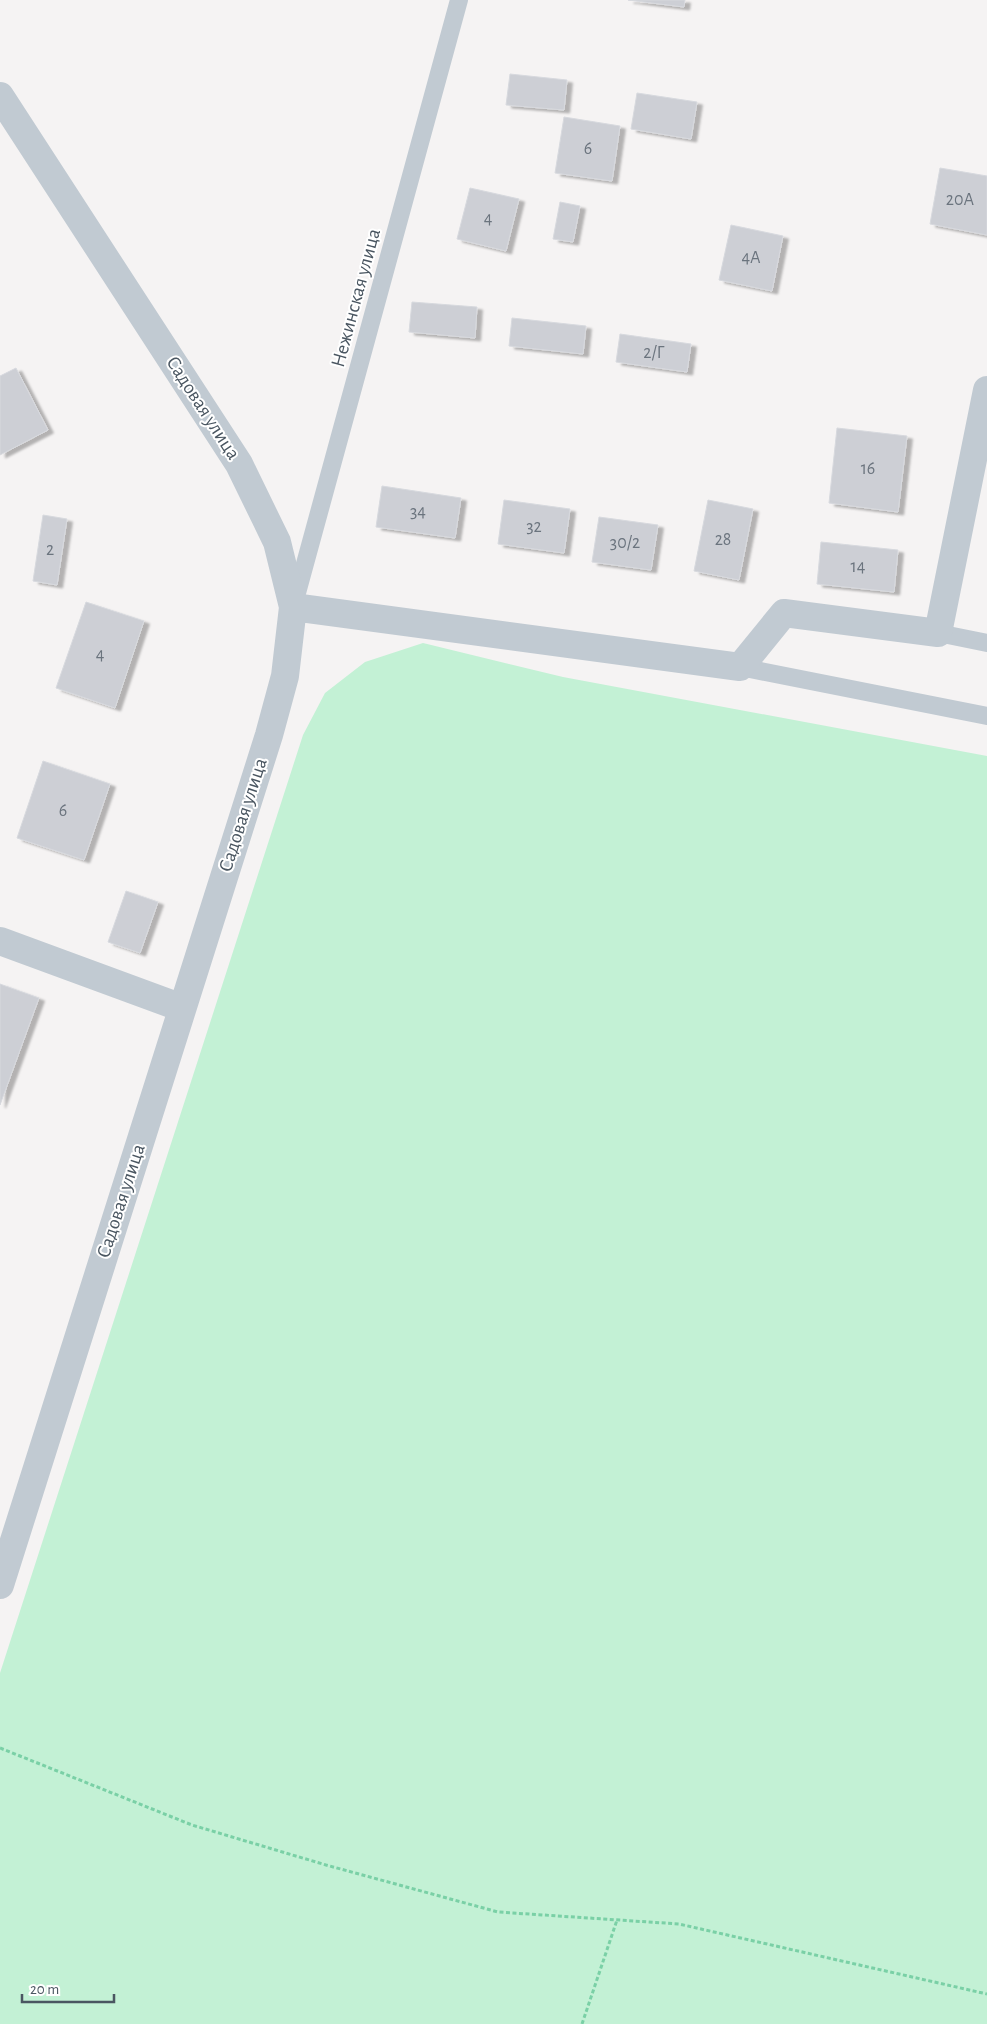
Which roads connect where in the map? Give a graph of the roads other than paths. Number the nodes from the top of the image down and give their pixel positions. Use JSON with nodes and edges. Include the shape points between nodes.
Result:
{"nodes":[{"id":1,"x":459,"y":0,"type":"edge"},
{"id":2,"x":0,"y":96,"type":"edge"},
{"id":3,"x":987,"y":390,"type":"edge"},
{"id":4,"x":294,"y":606,"type":"junction"},
{"id":5,"x":938,"y":633,"type":"junction"},
{"id":6,"x":987,"y":643,"type":"edge"},
{"id":7,"x":740,"y":667,"type":"junction"},
{"id":8,"x":987,"y":716,"type":"edge"},
{"id":9,"x":0,"y":941,"type":"edge"},
{"id":10,"x":182,"y":1008,"type":"junction"},
{"id":11,"x":0,"y":1585,"type":"edge"}],
"edges":[{"from":1,"to":4,"type":"lane","name":"Нежинская улица"},
{"from":2,"to":4,"type":"street","name":"Садовая улица","via":[[239,464],[277,542]]},
{"from":3,"to":5,"type":"street"},
{"from":4,"to":7,"type":"street"},
{"from":4,"to":10,"type":"street","name":"Садовая улица","via":[[285,676]]},
{"from":5,"to":6,"type":"lane"},
{"from":5,"to":7,"type":"street","via":[[784,612]]},
{"from":7,"to":8,"type":"lane"},
{"from":9,"to":10,"type":"street"},
{"from":10,"to":11,"type":"street","name":"Садовая улица"}]}
